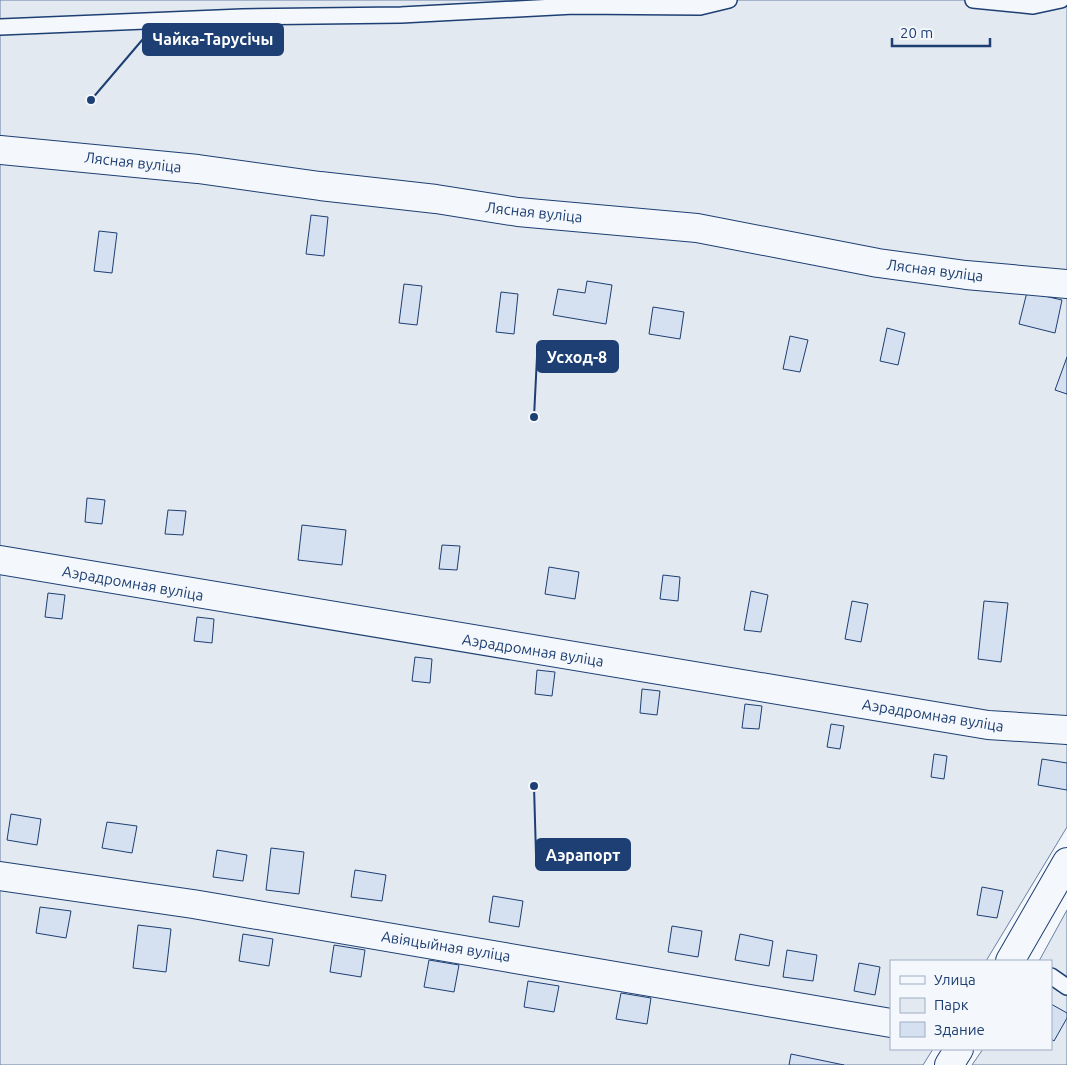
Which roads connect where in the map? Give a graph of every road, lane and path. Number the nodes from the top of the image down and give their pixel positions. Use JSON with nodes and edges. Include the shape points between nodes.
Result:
{"nodes":[{"id":1,"x":729,"y":0,"type":"edge"},
{"id":2,"x":973,"y":0,"type":"edge"},
{"id":3,"x":1060,"y":0,"type":"edge"},
{"id":4,"x":0,"y":26,"type":"edge"},
{"id":5,"x":0,"y":150,"type":"edge"},
{"id":6,"x":1067,"y":284,"type":"edge"},
{"id":7,"x":0,"y":560,"type":"edge"},
{"id":8,"x":1067,"y":730,"type":"edge"},
{"id":9,"x":1067,"y":862,"type":"edge"},
{"id":10,"x":0,"y":876,"type":"edge"},
{"id":11,"x":1018,"y":958,"type":"edge"},
{"id":12,"x":1052,"y":977,"type":"edge"},
{"id":13,"x":1067,"y":987,"type":"edge"},
{"id":14,"x":890,"y":1023,"type":"edge"},
{"id":15,"x":958,"y":1050,"type":"edge"},
{"id":16,"x":949,"y":1065,"type":"edge"}],
"edges":[{"from":1,"to":4,"type":"lane","via":[[700,6],[574,6],[401,15]]},
{"from":2,"to":3,"type":"lane","via":[[1033,6]]},
{"from":5,"to":6,"type":"street","name":"Лясная вуліца","via":[[198,168],[320,186],[436,198],[518,212],[697,228],[878,263]]},
{"from":7,"to":8,"type":"street","name":"Аэрадромная вуліца","via":[[978,724]]},
{"from":9,"to":11,"type":"street"},
{"from":10,"to":14,"type":"street","name":"Авіяцыйная вуліца","via":[[192,904]]},
{"from":12,"to":13,"type":"lane"},
{"from":15,"to":16,"type":"street"}]}
